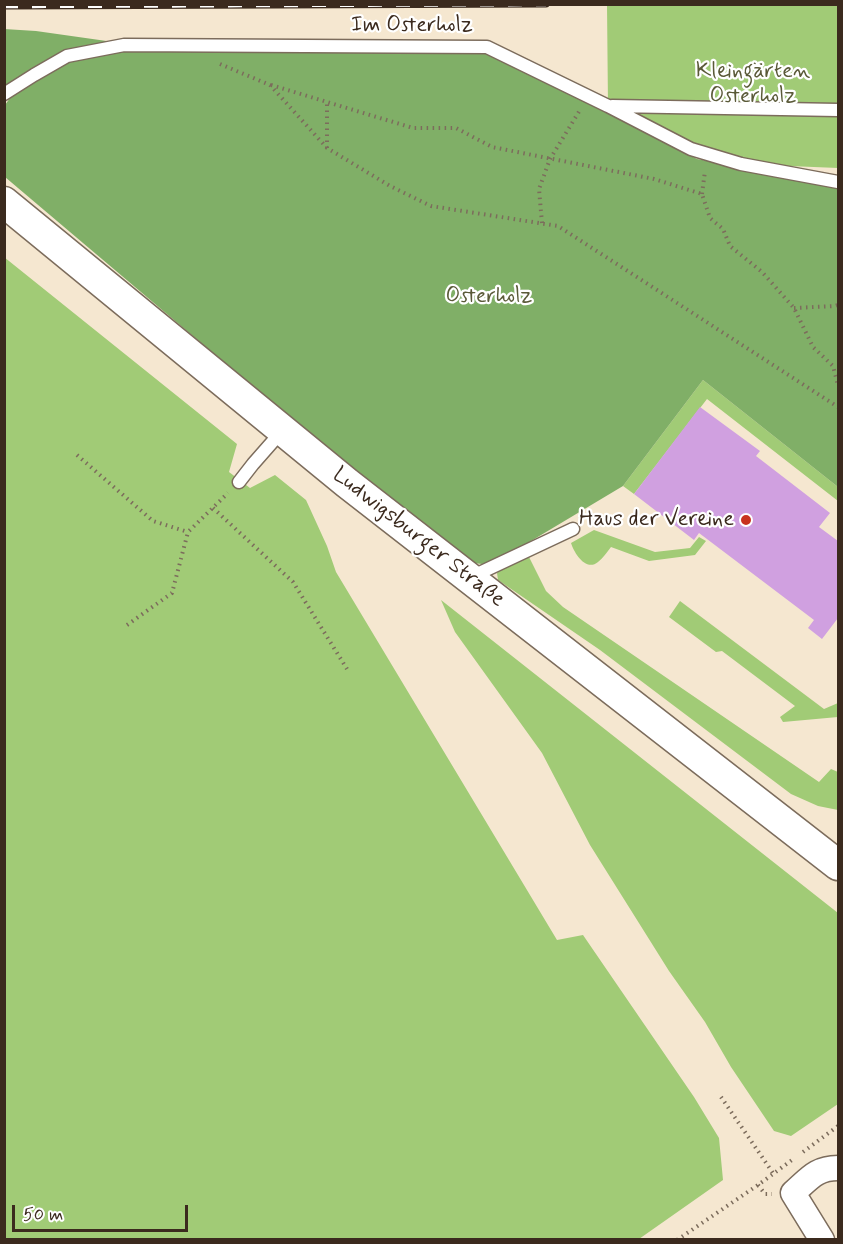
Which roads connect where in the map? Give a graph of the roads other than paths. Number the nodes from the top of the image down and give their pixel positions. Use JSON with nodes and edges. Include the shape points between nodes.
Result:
{"nodes":[{"id":1,"x":4,"y":94,"type":"edge"},
{"id":2,"x":609,"y":106,"type":"junction"},
{"id":3,"x":838,"y":110,"type":"edge"},
{"id":4,"x":838,"y":182,"type":"edge"},
{"id":5,"x":4,"y":202,"type":"edge"},
{"id":6,"x":282,"y":430,"type":"junction"},
{"id":7,"x":239,"y":482,"type":"road end"},
{"id":8,"x":573,"y":529,"type":"dead end"},
{"id":9,"x":470,"y":578,"type":"junction"},
{"id":10,"x":836,"y":859,"type":"edge"},
{"id":11,"x":838,"y":1168,"type":"edge"},
{"id":12,"x":822,"y":1239,"type":"edge"}],
"edges":[{"from":1,"to":2,"type":"lane","name":"Im Osterholz","via":[[67,56],[124,45],[487,47]]},
{"from":2,"to":3,"type":"lane"},
{"from":2,"to":4,"type":"lane","name":"Im Osterholz","via":[[691,149],[741,164]]},
{"from":5,"to":6,"type":"street","name":"Ludwigsburger Straße"},
{"from":6,"to":7,"type":"lane"},
{"from":6,"to":9,"type":"street","name":"Ludwigsburger Straße"},
{"from":8,"to":9,"type":"lane"},
{"from":9,"to":10,"type":"street","name":"Ludwigsburger Straße"},
{"from":11,"to":12,"type":"street","via":[[815,1173],[793,1193]]}]}
